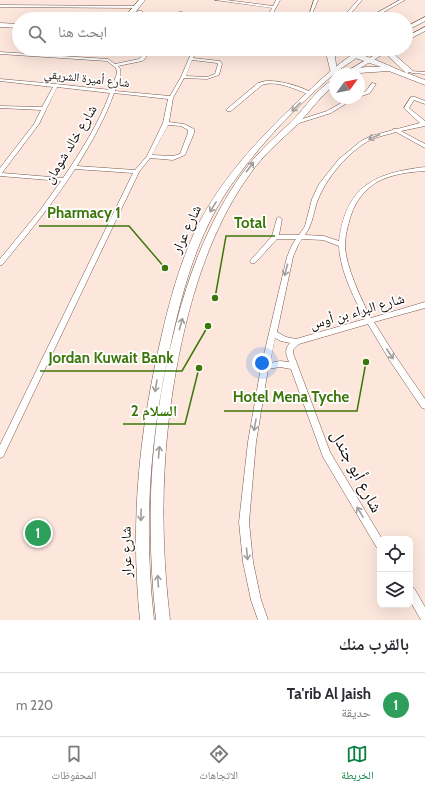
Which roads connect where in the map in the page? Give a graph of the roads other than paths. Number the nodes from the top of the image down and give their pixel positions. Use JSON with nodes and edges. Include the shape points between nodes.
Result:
{"nodes":[{"id":1,"x":104,"y":0,"type":"edge"},
{"id":2,"x":142,"y":0,"type":"edge"},
{"id":3,"x":149,"y":0,"type":"edge"},
{"id":4,"x":217,"y":0,"type":"edge"},
{"id":5,"x":278,"y":0,"type":"edge"},
{"id":6,"x":316,"y":0,"type":"edge"},
{"id":7,"x":360,"y":0,"type":"edge"},
{"id":8,"x":403,"y":0,"type":"edge"},
{"id":9,"x":0,"y":6,"type":"edge"},
{"id":10,"x":97,"y":7,"type":"junction"},
{"id":11,"x":274,"y":7,"type":"junction"},
{"id":12,"x":138,"y":10,"type":"junction"},
{"id":13,"x":135,"y":12,"type":"edge"},
{"id":14,"x":272,"y":12,"type":"edge"},
{"id":15,"x":311,"y":12,"type":"edge"},
{"id":16,"x":349,"y":12,"type":"edge"},
{"id":17,"x":381,"y":12,"type":"edge"},
{"id":18,"x":425,"y":19,"type":"edge"},
{"id":19,"x":0,"y":22,"type":"edge"},
{"id":20,"x":12,"y":22,"type":"edge"},
{"id":21,"x":0,"y":25,"type":"edge"},
{"id":22,"x":413,"y":25,"type":"edge"},
{"id":23,"x":12,"y":26,"type":"edge"},
{"id":24,"x":425,"y":29,"type":"edge"},
{"id":25,"x":413,"y":35,"type":"edge"},
{"id":26,"x":0,"y":53,"type":"edge"},
{"id":27,"x":12,"y":54,"type":"edge"},
{"id":28,"x":46,"y":56,"type":"edge"},
{"id":29,"x":144,"y":56,"type":"edge"},
{"id":30,"x":332,"y":56,"type":"edge"},
{"id":31,"x":353,"y":56,"type":"edge"},
{"id":32,"x":368,"y":56,"type":"edge"},
{"id":33,"x":376,"y":56,"type":"edge"},
{"id":34,"x":392,"y":56,"type":"edge"},
{"id":35,"x":192,"y":58,"type":"joint"},
{"id":36,"x":372,"y":58,"type":"junction"},
{"id":37,"x":115,"y":65,"type":"junction"},
{"id":38,"x":334,"y":68,"type":"edge"},
{"id":39,"x":338,"y":68,"type":"edge"},
{"id":40,"x":355,"y":68,"type":"edge"},
{"id":41,"x":365,"y":70,"type":"edge"},
{"id":42,"x":409,"y":72,"type":"junction"},
{"id":43,"x":425,"y":73,"type":"edge"},
{"id":44,"x":329,"y":76,"type":"edge"},
{"id":45,"x":183,"y":77,"type":"junction"},
{"id":46,"x":425,"y":78,"type":"edge"},
{"id":47,"x":0,"y":80,"type":"edge"},
{"id":48,"x":425,"y":83,"type":"edge"},
{"id":49,"x":374,"y":84,"type":"dead end"},
{"id":50,"x":56,"y":85,"type":"junction"},
{"id":51,"x":329,"y":87,"type":"edge"},
{"id":52,"x":112,"y":91,"type":"junction"},
{"id":53,"x":310,"y":93,"type":"junction"},
{"id":54,"x":365,"y":93,"type":"edge"},
{"id":55,"x":171,"y":98,"type":"junction"},
{"id":56,"x":425,"y":103,"type":"edge"},
{"id":57,"x":343,"y":104,"type":"edge"},
{"id":58,"x":0,"y":107,"type":"edge"},
{"id":59,"x":44,"y":109,"type":"junction"},
{"id":60,"x":229,"y":110,"type":"dead end"},
{"id":61,"x":166,"y":123,"type":"junction"},
{"id":62,"x":293,"y":123,"type":"junction"},
{"id":63,"x":425,"y":123,"type":"edge"},
{"id":64,"x":395,"y":130,"type":"junction"},
{"id":65,"x":425,"y":146,"type":"edge"},
{"id":66,"x":149,"y":156,"type":"junction"},
{"id":67,"x":72,"y":167,"type":"junction"},
{"id":68,"x":425,"y":169,"type":"edge"},
{"id":69,"x":136,"y":172,"type":"junction"},
{"id":70,"x":0,"y":173,"type":"edge"},
{"id":71,"x":64,"y":180,"type":"junction"},
{"id":72,"x":279,"y":219,"type":"dead end"},
{"id":73,"x":302,"y":235,"type":"junction"},
{"id":74,"x":275,"y":237,"type":"junction"},
{"id":75,"x":342,"y":245,"type":"junction"},
{"id":76,"x":253,"y":261,"type":"dead end"},
{"id":77,"x":0,"y":263,"type":"edge"},
{"id":78,"x":425,"y":305,"type":"edge"},
{"id":79,"x":369,"y":321,"type":"junction"},
{"id":80,"x":273,"y":333,"type":"junction"},
{"id":81,"x":296,"y":342,"type":"junction"},
{"id":82,"x":292,"y":366,"type":"junction"},
{"id":83,"x":265,"y":367,"type":"junction"},
{"id":84,"x":425,"y":406,"type":"edge"},
{"id":85,"x":1,"y":452,"type":"edge"},
{"id":86,"x":377,"y":540,"type":"edge"},
{"id":87,"x":413,"y":597,"type":"edge"},
{"id":88,"x":425,"y":616,"type":"edge"},
{"id":89,"x":147,"y":620,"type":"edge"},
{"id":90,"x":163,"y":620,"type":"edge"},
{"id":91,"x":263,"y":620,"type":"edge"}],
"edges":[{"from":1,"to":10,"type":"street"},
{"from":2,"to":12,"type":"main road"},
{"from":3,"to":12,"type":"main road"},
{"from":4,"to":11,"type":"street"},
{"from":5,"to":11,"type":"street"},
{"from":6,"to":15,"type":"street"},
{"from":7,"to":16,"type":"street"},
{"from":8,"to":17,"type":"street"},
{"from":9,"to":10,"type":"street"},
{"from":10,"to":12,"type":"street"},
{"from":11,"to":14,"type":"street"},
{"from":12,"to":13,"type":"main road"},
{"from":18,"to":22,"type":"main road"},
{"from":19,"to":20,"type":"main road"},
{"from":21,"to":23,"type":"main road"},
{"from":24,"to":25,"type":"main road"},
{"from":26,"to":27,"type":"street"},
{"from":28,"to":37,"type":"street","via":[[108,60]]},
{"from":29,"to":37,"type":"street","via":[[140,60]]},
{"from":30,"to":38,"type":"main road"},
{"from":31,"to":39,"type":"main road","name":"شارع عرار"},
{"from":32,"to":36,"type":"main road"},
{"from":33,"to":36,"type":"main road"},
{"from":34,"to":42,"type":"main road"},
{"from":35,"to":45,"type":"street"},
{"from":35,"to":45,"type":"street","via":[[218,62],[220,64],[217,75],[207,78]]},
{"from":36,"to":40,"type":"main road"},
{"from":36,"to":42,"type":"main road"},
{"from":37,"to":52,"type":"street","name":"شارع خالد شومان","via":[[119,73]]},
{"from":41,"to":42,"type":"main road"},
{"from":42,"to":43,"type":"street"},
{"from":42,"to":46,"type":"main road"},
{"from":42,"to":48,"type":"main road"},
{"from":44,"to":53,"type":"main road","name":"شارع عرار"},
{"from":45,"to":55,"type":"street"},
{"from":47,"to":50,"type":"street","name":"شارع أميرة الشريقي"},
{"from":49,"to":54,"type":"street"},
{"from":50,"to":52,"type":"street","name":"شارع أميرة الشريقي"},
{"from":50,"to":59,"type":"street"},
{"from":51,"to":62,"type":"main road","name":"شارع عرار"},
{"from":52,"to":55,"type":"street","name":"شارع أميرة الشريقي"},
{"from":52,"to":67,"type":"street","name":"شارع خالد شومان","via":[[105,112]]},
{"from":53,"to":60,"type":"street","via":[[266,82],[260,84]]},
{"from":53,"to":89,"type":"main road","name":"شارع عرار","one_way":true,"via":[[268,133],[230,180],[205,221],[180,284],[161,361],[147,437],[141,516],[142,582]]},
{"from":55,"to":61,"type":"street"},
{"from":56,"to":63,"type":"street","via":[[413,98],[406,108]]},
{"from":57,"to":62,"type":"street","via":[[329,112]]},
{"from":58,"to":59,"type":"street"},
{"from":59,"to":70,"type":"street","via":[[28,137]]},
{"from":61,"to":66,"type":"street"},
{"from":61,"to":66,"type":"street","via":[[191,129],[182,155],[173,158]]},
{"from":90,"to":62,"type":"main road","name":"شارع عرار","one_way":true,"via":[[158,587],[155,514],[161,422],[175,344],[198,263],[230,197],[255,162]]},
{"from":63,"to":64,"type":"street"},
{"from":64,"to":65,"type":"street"},
{"from":64,"to":73,"type":"street","one_way":true,"via":[[363,142],[332,170],[314,199],[308,226]]},
{"from":66,"to":69,"type":"street"},
{"from":67,"to":69,"type":"street"},
{"from":67,"to":71,"type":"street","name":"شارع خالد شومان"},
{"from":68,"to":75,"type":"street","via":[[386,177],[367,185],[355,198]]},
{"from":69,"to":85,"type":"street"},
{"from":70,"to":71,"type":"street"},
{"from":71,"to":77,"type":"street","name":"شارع خالد شومان"},
{"from":72,"to":74,"type":"street"},
{"from":73,"to":74,"type":"street"},
{"from":73,"to":75,"type":"street","via":[[321,236]]},
{"from":73,"to":80,"type":"street","one_way":true,"via":[[295,245],[285,271]]},
{"from":74,"to":76,"type":"street"},
{"from":75,"to":79,"type":"street","via":[[351,279]]},
{"from":78,"to":79,"type":"street","name":"شارع البراء بن أوس"},
{"from":79,"to":81,"type":"street","name":"شارع البراء بن أوس"},
{"from":79,"to":84,"type":"street","one_way":true},
{"from":80,"to":81,"type":"street"},
{"from":80,"to":83,"type":"street"},
{"from":81,"to":82,"type":"street","name":"شارع أبو جندل","via":[[289,353]]},
{"from":82,"to":83,"type":"street","via":[[280,364]]},
{"from":86,"to":82,"type":"street","name":"شارع أبو جندل","one_way":true,"via":[[326,454]]},
{"from":83,"to":91,"type":"street","one_way":true,"via":[[249,463],[244,522],[248,562]]},
{"from":87,"to":88,"type":"street"}]}
